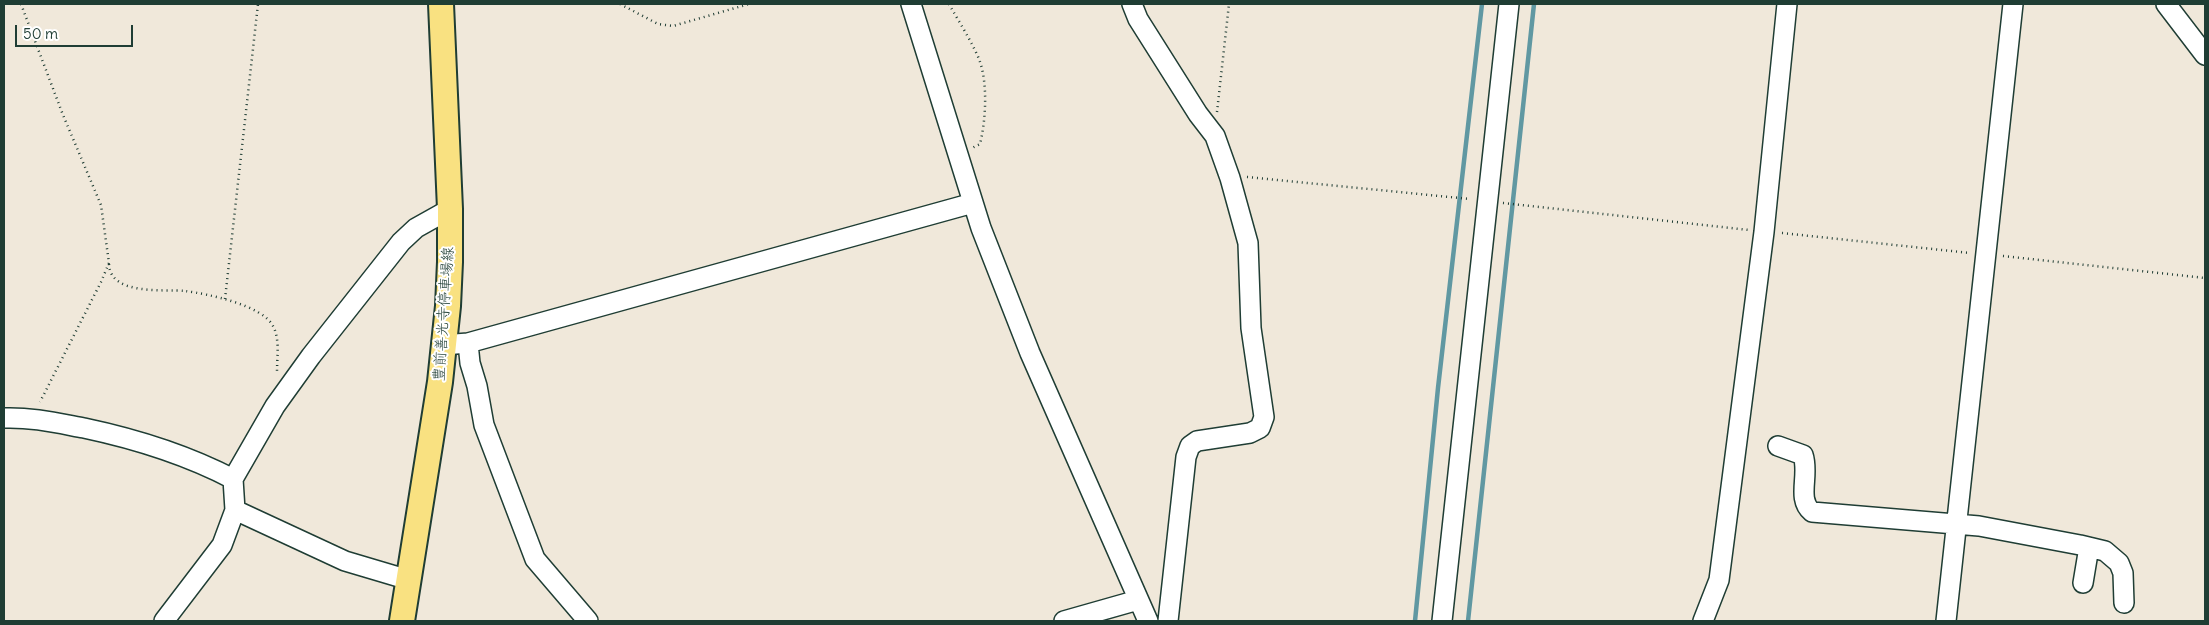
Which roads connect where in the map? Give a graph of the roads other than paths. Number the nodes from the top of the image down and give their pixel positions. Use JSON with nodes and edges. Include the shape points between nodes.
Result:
{"nodes":[{"id":1,"x":441,"y":4,"type":"edge"},
{"id":2,"x":911,"y":4,"type":"edge"},
{"id":3,"x":1132,"y":4,"type":"edge"},
{"id":4,"x":1509,"y":4,"type":"edge"},
{"id":5,"x":1787,"y":4,"type":"edge"},
{"id":6,"x":2013,"y":4,"type":"edge"},
{"id":7,"x":2166,"y":4,"type":"edge"},
{"id":8,"x":2205,"y":55,"type":"edge"},
{"id":9,"x":973,"y":203,"type":"junction"},
{"id":10,"x":450,"y":209,"type":"junction"},
{"id":11,"x":468,"y":343,"type":"junction"},
{"id":12,"x":443,"y":345,"type":"junction"},
{"id":13,"x":4,"y":418,"type":"edge"},
{"id":14,"x":1778,"y":446,"type":"dead end"},
{"id":15,"x":233,"y":479,"type":"junction"},
{"id":16,"x":234,"y":510,"type":"junction"},
{"id":17,"x":1958,"y":523,"type":"junction"},
{"id":18,"x":2088,"y":547,"type":"junction"},
{"id":19,"x":409,"y":580,"type":"junction"},
{"id":20,"x":2083,"y":583,"type":"dead end"},
{"id":21,"x":1138,"y":600,"type":"junction"},
{"id":22,"x":2124,"y":603,"type":"dead end"},
{"id":23,"x":1448,"y":620,"type":"edge"},
{"id":24,"x":164,"y":621,"type":"edge"},
{"id":25,"x":402,"y":621,"type":"edge"},
{"id":26,"x":588,"y":621,"type":"edge"},
{"id":27,"x":1064,"y":621,"type":"edge"},
{"id":28,"x":1148,"y":621,"type":"edge"},
{"id":29,"x":1168,"y":621,"type":"edge"},
{"id":30,"x":1703,"y":621,"type":"edge"},
{"id":31,"x":1946,"y":621,"type":"edge"}],
"edges":[{"from":1,"to":10,"type":"main road","name":"豊前善光寺停車場線"},
{"from":2,"to":9,"type":"street"},
{"from":3,"to":29,"type":"street","via":[[1143,27],[1214,136],[1230,178],[1248,243],[1252,328],[1264,417],[1260,428],[1250,433],[1197,441],[1190,446],[1186,457]]},
{"from":4,"to":23,"type":"street"},
{"from":5,"to":30,"type":"street","via":[[1764,232],[1719,580]]},
{"from":6,"to":17,"type":"street"},
{"from":7,"to":8,"type":"street"},
{"from":9,"to":11,"type":"street"},
{"from":9,"to":21,"type":"street","via":[[1030,353]]},
{"from":10,"to":12,"type":"main road","name":"豊前善光寺停車場線","via":[[450,262]]},
{"from":10,"to":15,"type":"street","via":[[416,228],[401,242],[285,392]]},
{"from":11,"to":12,"type":"street"},
{"from":11,"to":26,"type":"street","via":[[484,425],[535,559]]},
{"from":12,"to":19,"type":"main road","name":"豊前善光寺停車場線"},
{"from":13,"to":15,"type":"street","via":[[32,419],[137,440],[208,466]]},
{"from":14,"to":17,"type":"street","via":[[1803,455],[1806,465],[1804,500],[1812,512]]},
{"from":15,"to":16,"type":"street"},
{"from":16,"to":19,"type":"street","via":[[345,561]]},
{"from":16,"to":24,"type":"street","via":[[222,545]]},
{"from":17,"to":18,"type":"street"},
{"from":17,"to":31,"type":"street"},
{"from":18,"to":20,"type":"street"},
{"from":18,"to":22,"type":"street","via":[[2105,552],[2119,563],[2123,573]]},
{"from":19,"to":25,"type":"main road","name":"豊前善光寺停車場線"},
{"from":21,"to":27,"type":"street"},
{"from":21,"to":28,"type":"street"}]}
